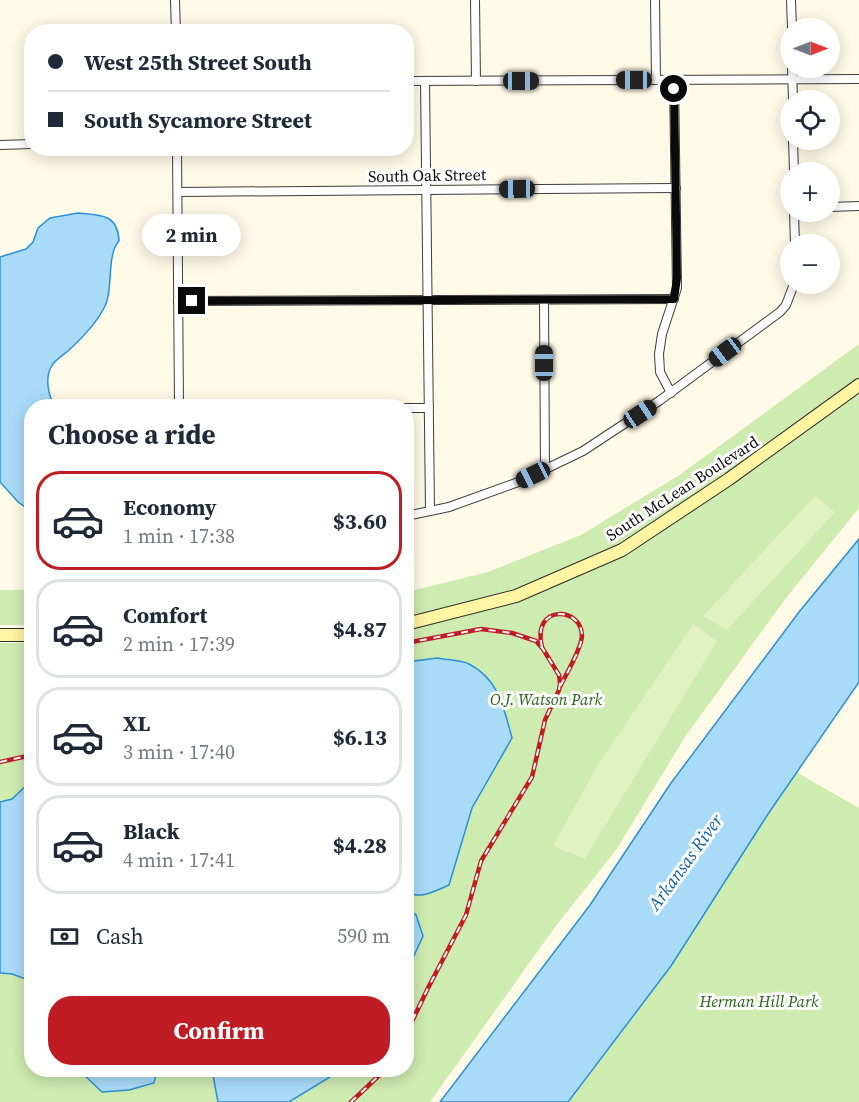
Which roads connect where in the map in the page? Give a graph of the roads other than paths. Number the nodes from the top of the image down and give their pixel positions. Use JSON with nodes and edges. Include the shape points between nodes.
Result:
{"nodes":[{"id":1,"x":175,"y":0,"type":"edge"},
{"id":2,"x":475,"y":0,"type":"edge"},
{"id":3,"x":655,"y":0,"type":"edge"},
{"id":4,"x":791,"y":0,"type":"edge"},
{"id":5,"x":792,"y":18,"type":"edge"},
{"id":6,"x":176,"y":24,"type":"edge"},
{"id":7,"x":792,"y":78,"type":"junction"},
{"id":8,"x":859,"y":79,"type":"edge"},
{"id":9,"x":656,"y":80,"type":"junction"},
{"id":10,"x":674,"y":80,"type":"junction"},
{"id":11,"x":414,"y":81,"type":"edge"},
{"id":12,"x":425,"y":81,"type":"junction"},
{"id":13,"x":476,"y":81,"type":"junction"},
{"id":14,"x":793,"y":90,"type":"edge"},
{"id":15,"x":24,"y":144,"type":"edge"},
{"id":16,"x":0,"y":145,"type":"edge"},
{"id":17,"x":177,"y":156,"type":"edge"},
{"id":18,"x":676,"y":188,"type":"junction"},
{"id":19,"x":426,"y":190,"type":"junction"},
{"id":20,"x":178,"y":192,"type":"junction"},
{"id":21,"x":859,"y":206,"type":"edge"},
{"id":22,"x":840,"y":207,"type":"edge"},
{"id":23,"x":792,"y":294,"type":"edge"},
{"id":24,"x":674,"y":299,"type":"junction"},
{"id":25,"x":428,"y":300,"type":"junction"},
{"id":26,"x":544,"y":300,"type":"junction"},
{"id":27,"x":178,"y":301,"type":"junction"},
{"id":28,"x":859,"y":385,"type":"edge"},
{"id":29,"x":671,"y":393,"type":"junction"},
{"id":30,"x":179,"y":399,"type":"edge"},
{"id":31,"x":414,"y":408,"type":"edge"},
{"id":32,"x":429,"y":408,"type":"junction"},
{"id":33,"x":545,"y":469,"type":"junction"},
{"id":34,"x":429,"y":511,"type":"junction"},
{"id":35,"x":414,"y":514,"type":"edge"},
{"id":36,"x":414,"y":622,"type":"edge"},
{"id":37,"x":0,"y":635,"type":"edge"},
{"id":38,"x":24,"y":635,"type":"edge"}],
"edges":[{"from":1,"to":6,"type":"street"},
{"from":2,"to":13,"type":"street"},
{"from":3,"to":9,"type":"street"},
{"from":4,"to":5,"type":"street"},
{"from":7,"to":8,"type":"street"},
{"from":7,"to":10,"type":"street"},
{"from":7,"to":14,"type":"street"},
{"from":9,"to":10,"type":"street"},
{"from":9,"to":13,"type":"street"},
{"from":10,"to":18,"type":"street"},
{"from":11,"to":12,"type":"street"},
{"from":12,"to":13,"type":"street"},
{"from":12,"to":19,"type":"street"},
{"from":15,"to":16,"type":"street"},
{"from":17,"to":20,"type":"street"},
{"from":18,"to":19,"type":"street","name":"South Oak Street"},
{"from":18,"to":24,"type":"street"},
{"from":19,"to":20,"type":"street","name":"South Oak Street"},
{"from":19,"to":25,"type":"street"},
{"from":20,"to":27,"type":"street"},
{"from":21,"to":22,"type":"street"},
{"from":23,"to":29,"type":"street","via":[[780,312]]},
{"from":24,"to":26,"type":"street"},
{"from":24,"to":29,"type":"street","via":[[659,354],[660,372]]},
{"from":25,"to":26,"type":"street"},
{"from":25,"to":27,"type":"street"},
{"from":25,"to":32,"type":"street"},
{"from":26,"to":33,"type":"street"},
{"from":27,"to":30,"type":"street"},
{"from":28,"to":36,"type":"main road","name":"South McLean Boulevard","via":[[622,550],[516,596]]},
{"from":29,"to":33,"type":"street","via":[[583,451]]},
{"from":31,"to":32,"type":"street"},
{"from":32,"to":34,"type":"street"},
{"from":33,"to":34,"type":"street","via":[[521,481]]},
{"from":34,"to":35,"type":"street"},
{"from":37,"to":38,"type":"main road"}]}
